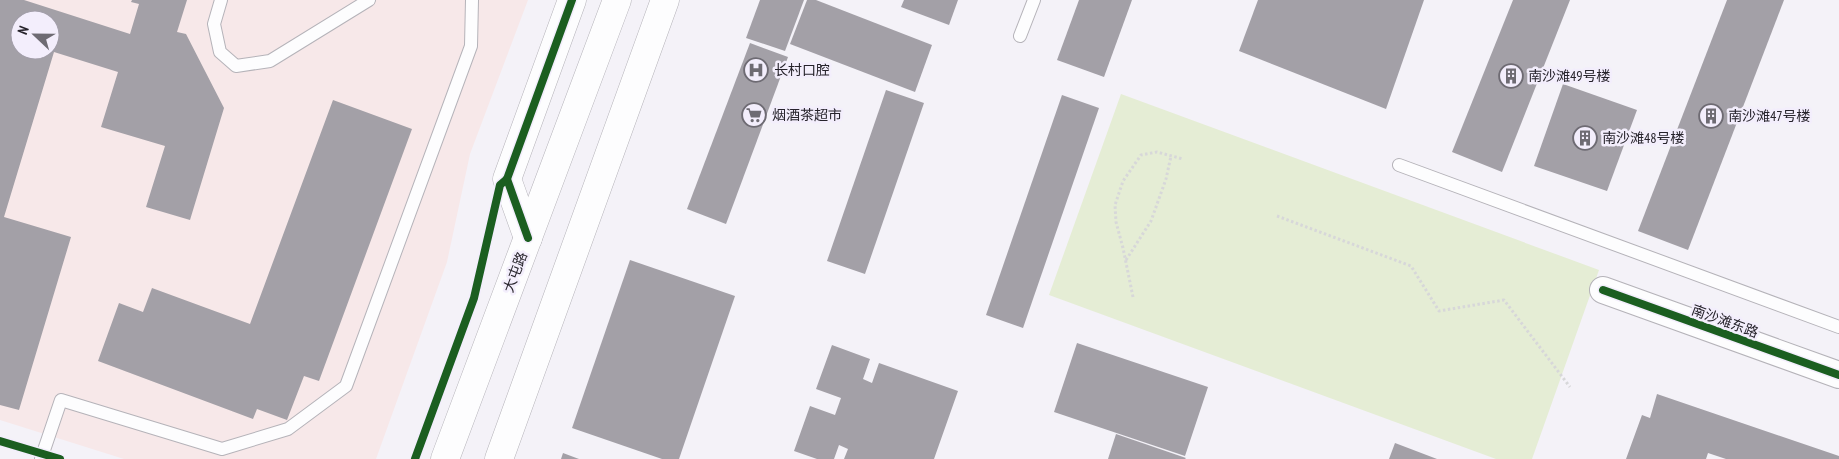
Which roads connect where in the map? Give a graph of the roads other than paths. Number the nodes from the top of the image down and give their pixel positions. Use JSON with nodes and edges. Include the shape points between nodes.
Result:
{"nodes":[{"id":1,"x":221,"y":0,"type":"edge"},
{"id":2,"x":369,"y":0,"type":"edge"},
{"id":3,"x":472,"y":0,"type":"edge"},
{"id":4,"x":572,"y":0,"type":"edge"},
{"id":5,"x":617,"y":0,"type":"edge"},
{"id":6,"x":665,"y":0,"type":"edge"},
{"id":7,"x":1034,"y":0,"type":"edge"},
{"id":8,"x":1020,"y":36,"type":"dead end"},
{"id":9,"x":1399,"y":165,"type":"dead end"},
{"id":10,"x":528,"y":238,"type":"junction"},
{"id":11,"x":1603,"y":290,"type":"dead end"},
{"id":12,"x":1839,"y":327,"type":"edge"},
{"id":13,"x":1839,"y":375,"type":"edge"},
{"id":14,"x":41,"y":459,"type":"edge"},
{"id":15,"x":445,"y":459,"type":"edge"},
{"id":16,"x":499,"y":459,"type":"edge"}],
"edges":[{"from":1,"to":2,"type":"lane","via":[[214,24],[220,52],[236,66],[270,61]]},
{"from":3,"to":14,"type":"lane","via":[[471,46],[346,386],[288,429],[222,449],[61,400]]},
{"from":4,"to":10,"type":"main road","via":[[507,179]]},
{"from":5,"to":10,"type":"main road","name":"大屯路"},
{"from":6,"to":16,"type":"main road"},
{"from":7,"to":8,"type":"lane"},
{"from":9,"to":12,"type":"lane"},
{"from":10,"to":15,"type":"main road","name":"大屯路"},
{"from":11,"to":13,"type":"street","name":"南沙滩东路"}]}
